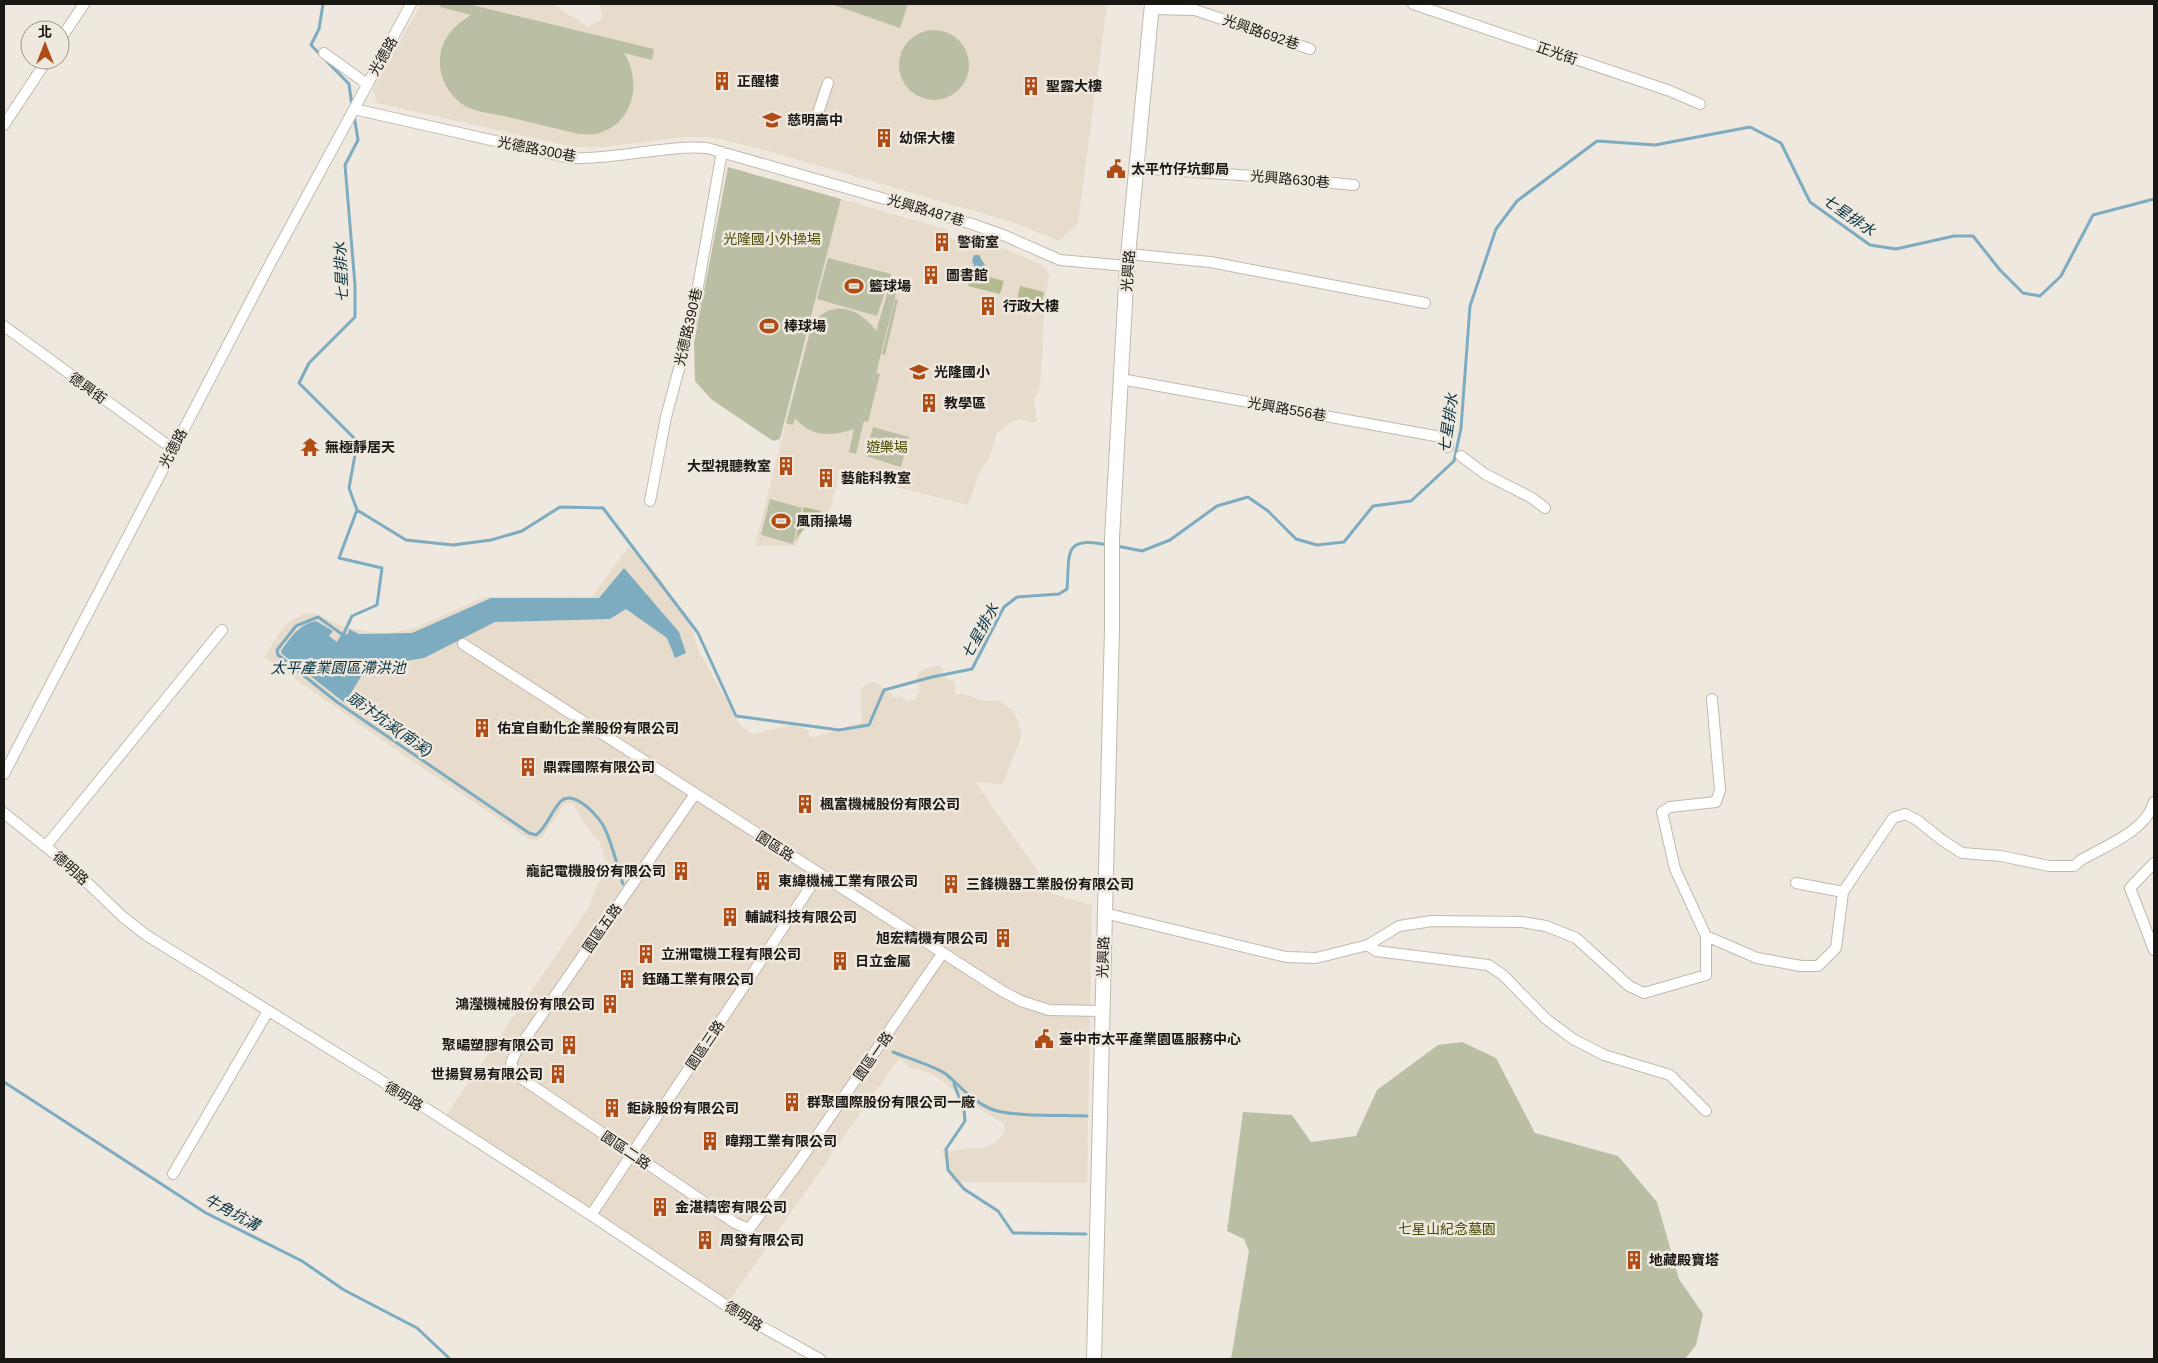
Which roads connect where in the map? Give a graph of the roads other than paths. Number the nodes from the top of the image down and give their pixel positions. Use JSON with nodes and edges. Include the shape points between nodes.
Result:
{"nodes":[{"id":1,"x":84,"y":4,"type":"edge"},
{"id":2,"x":411,"y":4,"type":"edge"},
{"id":3,"x":1413,"y":4,"type":"edge"},
{"id":4,"x":1152,"y":6,"type":"edge"},
{"id":5,"x":70,"y":25,"type":"edge"},
{"id":6,"x":1310,"y":50,"type":"dead end"},
{"id":7,"x":324,"y":54,"type":"dead end"},
{"id":8,"x":40,"y":70,"type":"edge"},
{"id":9,"x":828,"y":83,"type":"dead end"},
{"id":10,"x":367,"y":84,"type":"junction"},
{"id":11,"x":1700,"y":104,"type":"dead end"},
{"id":12,"x":354,"y":109,"type":"junction"},
{"id":13,"x":816,"y":119,"type":"dead end"},
{"id":14,"x":4,"y":125,"type":"edge"},
{"id":15,"x":722,"y":152,"type":"junction"},
{"id":16,"x":1137,"y":168,"type":"junction"},
{"id":17,"x":1354,"y":185,"type":"dead end"},
{"id":18,"x":1128,"y":260,"type":"junction"},
{"id":19,"x":1426,"y":302,"type":"dead end"},
{"id":20,"x":4,"y":326,"type":"edge"},
{"id":21,"x":1121,"y":378,"type":"junction"},
{"id":22,"x":1448,"y":447,"type":"dead end"},
{"id":23,"x":173,"y":449,"type":"junction"},
{"id":24,"x":1461,"y":456,"type":"dead end"},
{"id":25,"x":650,"y":501,"type":"dead end"},
{"id":26,"x":1545,"y":508,"type":"dead end"},
{"id":27,"x":222,"y":630,"type":"dead end"},
{"id":28,"x":463,"y":644,"type":"dead end"},
{"id":29,"x":1712,"y":699,"type":"dead end"},
{"id":30,"x":4,"y":774,"type":"edge"},
{"id":31,"x":695,"y":794,"type":"junction"},
{"id":32,"x":2154,"y":802,"type":"edge"},
{"id":33,"x":4,"y":813,"type":"edge"},
{"id":34,"x":46,"y":846,"type":"junction"},
{"id":35,"x":2154,"y":863,"type":"edge"},
{"id":36,"x":819,"y":874,"type":"junction"},
{"id":37,"x":1796,"y":883,"type":"dead end"},
{"id":38,"x":1844,"y":892,"type":"junction"},
{"id":39,"x":1104,"y":913,"type":"junction"},
{"id":40,"x":1706,"y":936,"type":"junction"},
{"id":41,"x":1368,"y":945,"type":"junction"},
{"id":42,"x":2154,"y":950,"type":"edge"},
{"id":43,"x":942,"y":954,"type":"junction"},
{"id":44,"x":268,"y":1011,"type":"junction"},
{"id":45,"x":1101,"y":1011,"type":"junction"},
{"id":46,"x":511,"y":1063,"type":"joint"},
{"id":47,"x":1706,"y":1111,"type":"dead end"},
{"id":48,"x":632,"y":1154,"type":"junction"},
{"id":49,"x":173,"y":1174,"type":"dead end"},
{"id":50,"x":591,"y":1215,"type":"junction"},
{"id":51,"x":749,"y":1230,"type":"joint"},
{"id":52,"x":820,"y":1359,"type":"edge"},
{"id":53,"x":1094,"y":1359,"type":"edge"}],
"edges":[{"from":1,"to":5,"type":"street"},
{"from":2,"to":10,"type":"street","name":"光德路"},
{"from":3,"to":11,"type":"street","name":"正光街"},
{"from":4,"to":6,"type":"street","name":"光興路692巷","via":[[1195,10]]},
{"from":4,"to":16,"type":"main road","name":"光興路"},
{"from":7,"to":10,"type":"street"},
{"from":8,"to":14,"type":"street"},
{"from":9,"to":13,"type":"street"},
{"from":10,"to":12,"type":"street","name":"光德路"},
{"from":12,"to":15,"type":"street","name":"光德路300巷","via":[[570,158],[698,147]]},
{"from":12,"to":23,"type":"street","name":"光德路"},
{"from":15,"to":18,"type":"street","name":"光興路487巷","via":[[978,226],[1060,260]]},
{"from":15,"to":25,"type":"street","name":"光德路390巷","via":[[692,320],[666,417]]},
{"from":16,"to":17,"type":"street","name":"光興路630巷"},
{"from":16,"to":18,"type":"main road","name":"光興路"},
{"from":18,"to":19,"type":"street","name":"光興路487巷","via":[[1210,262]]},
{"from":18,"to":21,"type":"main road","name":"光興路"},
{"from":20,"to":23,"type":"street","name":"德興街"},
{"from":21,"to":22,"type":"street","name":"光興路556巷","via":[[1441,436]]},
{"from":21,"to":39,"type":"main road","name":"光興路","via":[[1111,555]]},
{"from":23,"to":30,"type":"street","name":"光德路"},
{"from":24,"to":26,"type":"street","via":[[1485,474]]},
{"from":27,"to":34,"type":"street"},
{"from":28,"to":31,"type":"street","name":"園區路"},
{"from":29,"to":40,"type":"street","via":[[1720,790],[1718,799],[1716,802],[1670,807],[1662,812],[1675,869]]},
{"from":31,"to":36,"type":"street","name":"園區路"},
{"from":31,"to":46,"type":"street","name":"園區五路"},
{"from":32,"to":38,"type":"street","via":[[2142,825],[2074,866],[2049,866],[2001,856],[1962,853],[1904,814],[1893,818]]},
{"from":33,"to":34,"type":"street","name":"德明路"},
{"from":34,"to":44,"type":"street","name":"德明路","via":[[146,935]]},
{"from":35,"to":42,"type":"street","via":[[2130,888]]},
{"from":36,"to":43,"type":"street","name":"園區路"},
{"from":36,"to":48,"type":"street","name":"園區三路"},
{"from":37,"to":38,"type":"street"},
{"from":38,"to":40,"type":"street","via":[[1836,948],[1818,966],[1757,958]]},
{"from":39,"to":41,"type":"street","via":[[1286,957],[1316,958]]},
{"from":39,"to":45,"type":"main road","name":"光興路"},
{"from":40,"to":41,"type":"street","via":[[1706,975],[1644,994],[1629,986],[1576,938],[1522,922],[1432,921],[1399,926]]},
{"from":41,"to":47,"type":"street","via":[[1376,951],[1488,965],[1503,975],[1546,1019],[1573,1039],[1604,1055],[1670,1076]]},
{"from":43,"to":45,"type":"street","name":"園區路","via":[[1002,991],[1036,1007]]},
{"from":43,"to":51,"type":"street","name":"園區一路"},
{"from":44,"to":49,"type":"street"},
{"from":44,"to":50,"type":"street","name":"德明路"},
{"from":45,"to":53,"type":"main road","name":"光興路"},
{"from":46,"to":48,"type":"street","name":"園區二路","via":[[515,1074]]},
{"from":48,"to":50,"type":"street","name":"園區三路"},
{"from":48,"to":51,"type":"street","name":"園區二路"},
{"from":50,"to":52,"type":"street","name":"德明路","via":[[739,1314]]}]}
